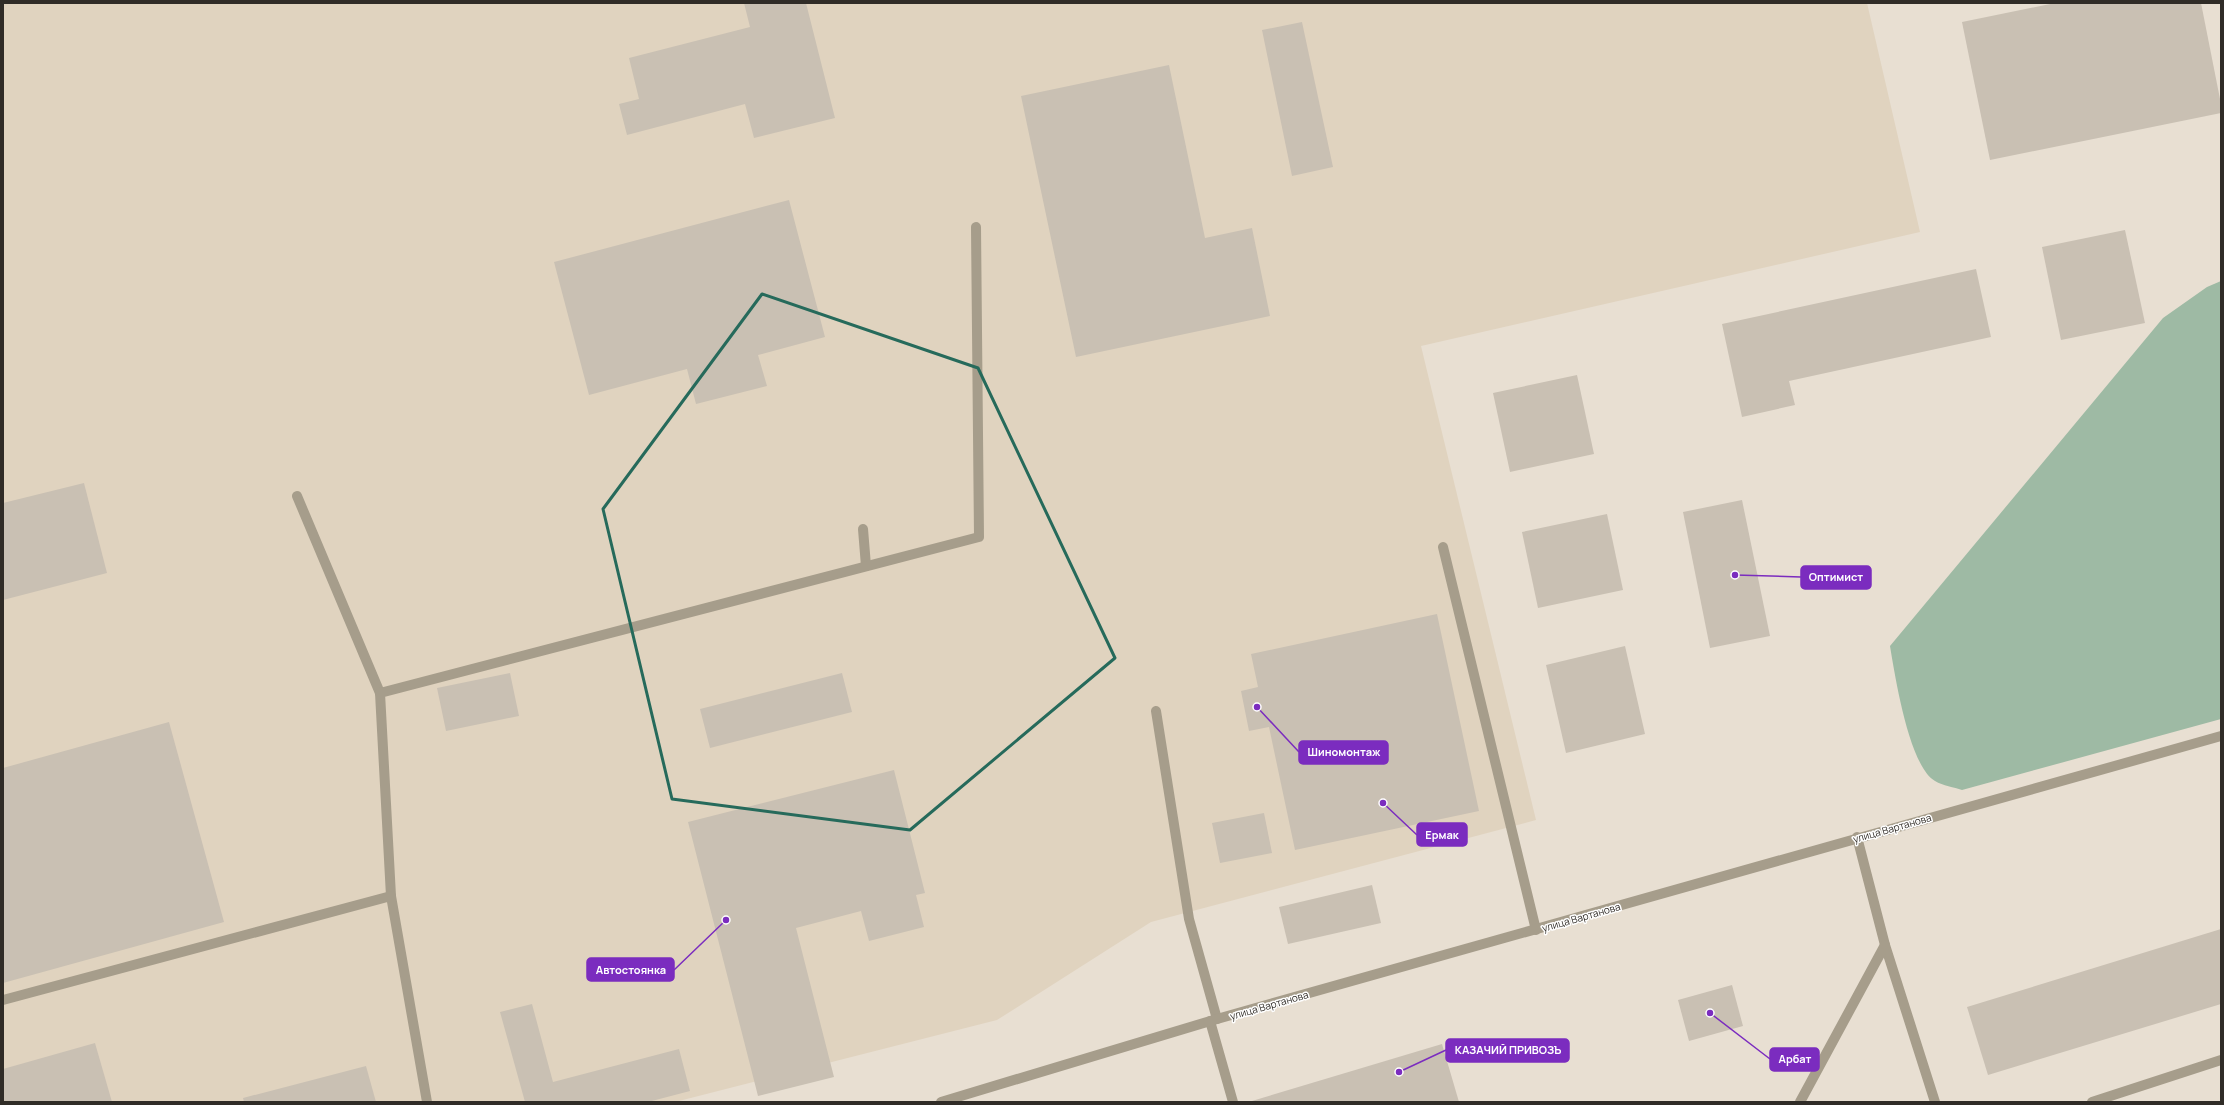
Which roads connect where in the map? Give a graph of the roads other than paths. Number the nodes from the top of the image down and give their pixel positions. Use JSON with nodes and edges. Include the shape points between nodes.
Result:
{"nodes":[{"id":1,"x":976,"y":227,"type":"dead end"},
{"id":2,"x":297,"y":496,"type":"dead end"},
{"id":3,"x":863,"y":529,"type":"dead end"},
{"id":4,"x":1443,"y":547,"type":"dead end"},
{"id":5,"x":866,"y":566,"type":"junction"},
{"id":6,"x":380,"y":693,"type":"junction"},
{"id":7,"x":1156,"y":711,"type":"dead end"},
{"id":8,"x":2221,"y":736,"type":"edge"},
{"id":9,"x":1857,"y":838,"type":"junction"},
{"id":10,"x":391,"y":896,"type":"junction"},
{"id":11,"x":1536,"y":930,"type":"junction"},
{"id":12,"x":1885,"y":945,"type":"junction"},
{"id":13,"x":3,"y":1000,"type":"edge"},
{"id":14,"x":1214,"y":1020,"type":"junction"},
{"id":15,"x":2221,"y":1060,"type":"edge"},
{"id":16,"x":426,"y":1102,"type":"edge"},
{"id":17,"x":941,"y":1102,"type":"edge"},
{"id":18,"x":1233,"y":1102,"type":"edge"},
{"id":19,"x":1800,"y":1102,"type":"edge"},
{"id":20,"x":1935,"y":1102,"type":"edge"},
{"id":21,"x":2092,"y":1102,"type":"edge"}],
"edges":[{"from":1,"to":5,"type":"street","via":[[979,537]]},
{"from":2,"to":6,"type":"street"},
{"from":3,"to":5,"type":"street"},
{"from":4,"to":11,"type":"street"},
{"from":5,"to":6,"type":"street"},
{"from":6,"to":10,"type":"street"},
{"from":7,"to":14,"type":"street","via":[[1189,919]]},
{"from":8,"to":9,"type":"street","name":"улица Вартанова"},
{"from":9,"to":11,"type":"street","name":"улица Вартанова"},
{"from":9,"to":12,"type":"street"},
{"from":10,"to":13,"type":"street"},
{"from":10,"to":16,"type":"street"},
{"from":11,"to":14,"type":"street","name":"улица Вартанова"},
{"from":12,"to":19,"type":"street"},
{"from":12,"to":20,"type":"street"},
{"from":14,"to":17,"type":"street","name":"улица Вартанова"},
{"from":14,"to":18,"type":"street"},
{"from":15,"to":21,"type":"street"}]}
